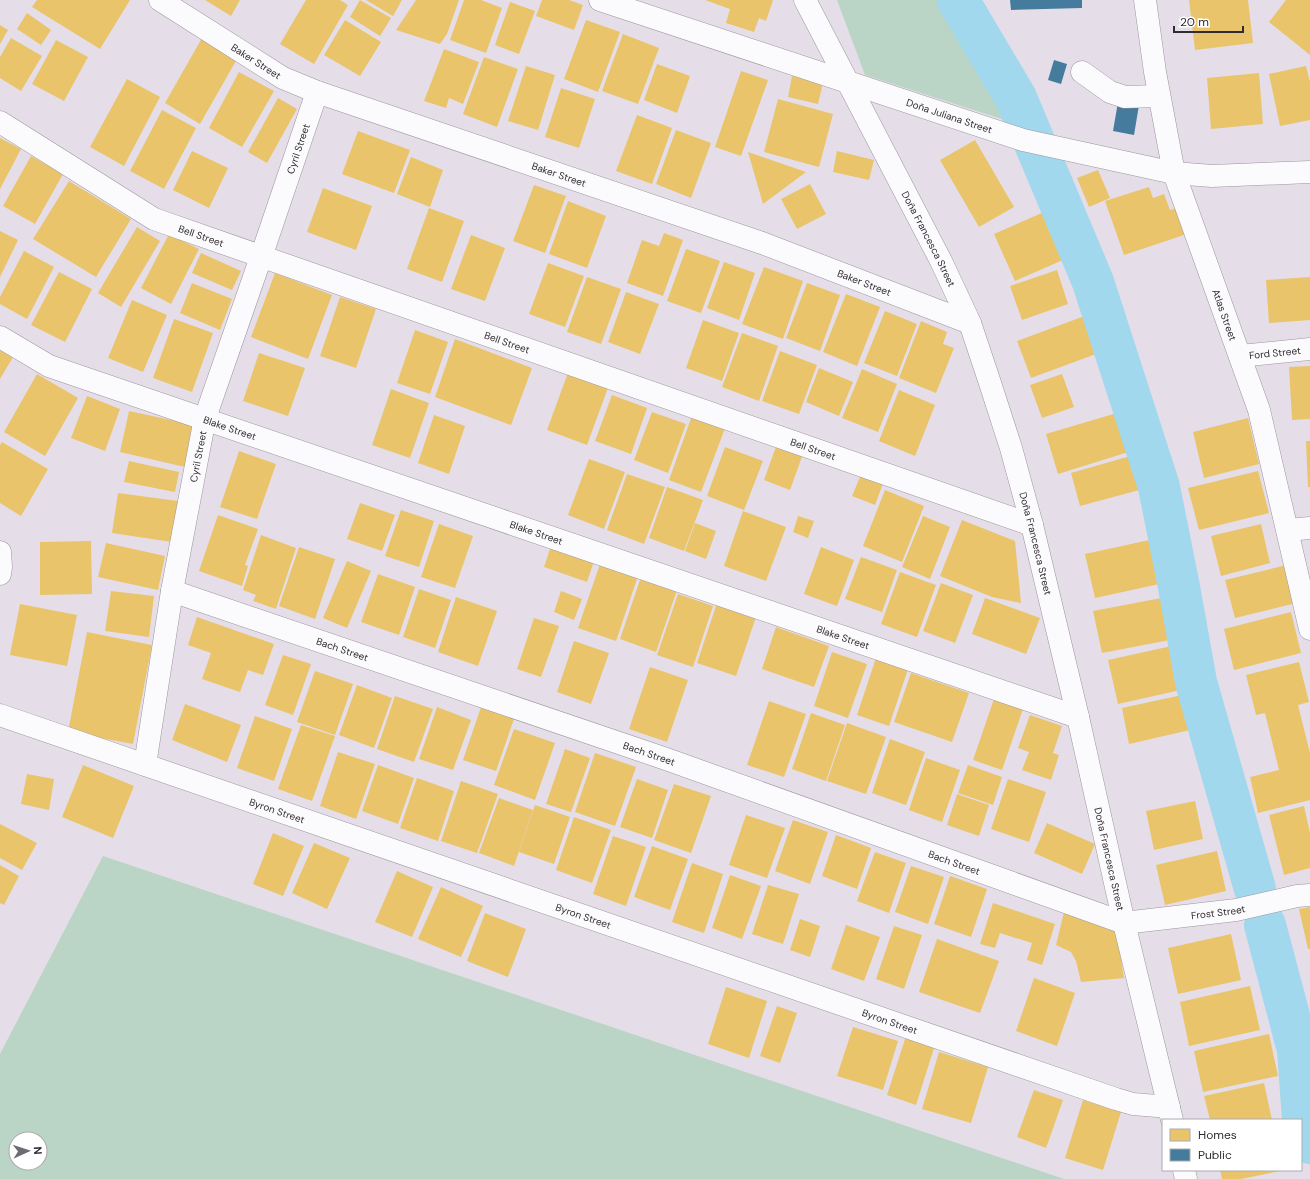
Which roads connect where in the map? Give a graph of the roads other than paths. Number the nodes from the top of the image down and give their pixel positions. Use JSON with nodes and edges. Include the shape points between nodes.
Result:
{"nodes":[{"id":1,"x":160,"y":0,"type":"edge"},
{"id":2,"x":600,"y":0,"type":"edge"},
{"id":3,"x":805,"y":0,"type":"edge"},
{"id":4,"x":1145,"y":0,"type":"edge"},
{"id":5,"x":1082,"y":72,"type":"dead end"},
{"id":6,"x":847,"y":82,"type":"junction"},
{"id":7,"x":317,"y":92,"type":"junction"},
{"id":8,"x":1159,"y":96,"type":"junction"},
{"id":9,"x":0,"y":122,"type":"edge"},
{"id":10,"x":1310,"y":172,"type":"edge"},
{"id":11,"x":1174,"y":173,"type":"junction"},
{"id":12,"x":261,"y":257,"type":"junction"},
{"id":13,"x":970,"y":323,"type":"junction"},
{"id":14,"x":0,"y":337,"type":"edge"},
{"id":15,"x":1310,"y":350,"type":"edge"},
{"id":16,"x":1240,"y":356,"type":"junction"},
{"id":17,"x":205,"y":418,"type":"junction"},
{"id":18,"x":1032,"y":525,"type":"junction"},
{"id":19,"x":1310,"y":528,"type":"edge"},
{"id":20,"x":1288,"y":530,"type":"junction"},
{"id":21,"x":0,"y":552,"type":"edge"},
{"id":22,"x":0,"y":574,"type":"edge"},
{"id":23,"x":172,"y":591,"type":"junction"},
{"id":24,"x":1310,"y":629,"type":"edge"},
{"id":25,"x":0,"y":715,"type":"edge"},
{"id":26,"x":1078,"y":717,"type":"junction"},
{"id":27,"x":144,"y":765,"type":"junction"},
{"id":28,"x":1310,"y":895,"type":"edge"},
{"id":29,"x":1124,"y":923,"type":"junction"},
{"id":30,"x":1171,"y":1114,"type":"edge"}],
"edges":[{"from":1,"to":7,"type":"street","name":"Baker Street","via":[[283,78]]},
{"from":2,"to":6,"type":"street","name":"Doña Juliana Street"},
{"from":3,"to":6,"type":"street","name":"Doña Francesca Street"},
{"from":4,"to":8,"type":"street","name":"Atlas Street"},
{"from":5,"to":8,"type":"street","via":[[1110,92],[1125,97]]},
{"from":6,"to":11,"type":"street","name":"Doña Juliana Street","via":[[1023,140]]},
{"from":6,"to":13,"type":"street","name":"Doña Francesca Street","via":[[941,261]]},
{"from":7,"to":12,"type":"street","name":"Cyril Street"},
{"from":7,"to":13,"type":"street","name":"Baker Street","via":[[762,243]]},
{"from":8,"to":11,"type":"street","name":"Atlas Street"},
{"from":9,"to":12,"type":"street","name":"Bell Street","via":[[154,219]]},
{"from":10,"to":11,"type":"street","name":"Doña Juliana Street","via":[[1212,176]]},
{"from":11,"to":16,"type":"street","name":"Atlas Street"},
{"from":12,"to":17,"type":"street","name":"Cyril Street"},
{"from":12,"to":18,"type":"street","name":"Bell Street"},
{"from":13,"to":18,"type":"street","name":"Doña Francesca Street","via":[[1012,448]]},
{"from":14,"to":17,"type":"street","name":"Blake Street","via":[[49,366]]},
{"from":15,"to":16,"type":"street","name":"Ford Street"},
{"from":16,"to":20,"type":"street","name":"Atlas Street","via":[[1259,410]]},
{"from":17,"to":23,"type":"street","name":"Cyril Street"},
{"from":17,"to":26,"type":"street","name":"Blake Street"},
{"from":18,"to":26,"type":"street","name":"Doña Francesca Street"},
{"from":19,"to":20,"type":"street"},
{"from":20,"to":24,"type":"street","name":"Atlas Street"},
{"from":21,"to":22,"type":"street"},
{"from":23,"to":27,"type":"street","name":"Cyril Street"},
{"from":23,"to":29,"type":"street","name":"Bach Street","via":[[669,760]]},
{"from":25,"to":27,"type":"street","name":"Byron Street"},
{"from":26,"to":29,"type":"street","name":"Doña Francesca Street"},
{"from":27,"to":30,"type":"street","name":"Byron Street","via":[[1116,1100]]},
{"from":28,"to":29,"type":"street","name":"Frost Street","via":[[1236,910]]},
{"from":29,"to":30,"type":"street","name":"Doña Francesca Street"}]}
